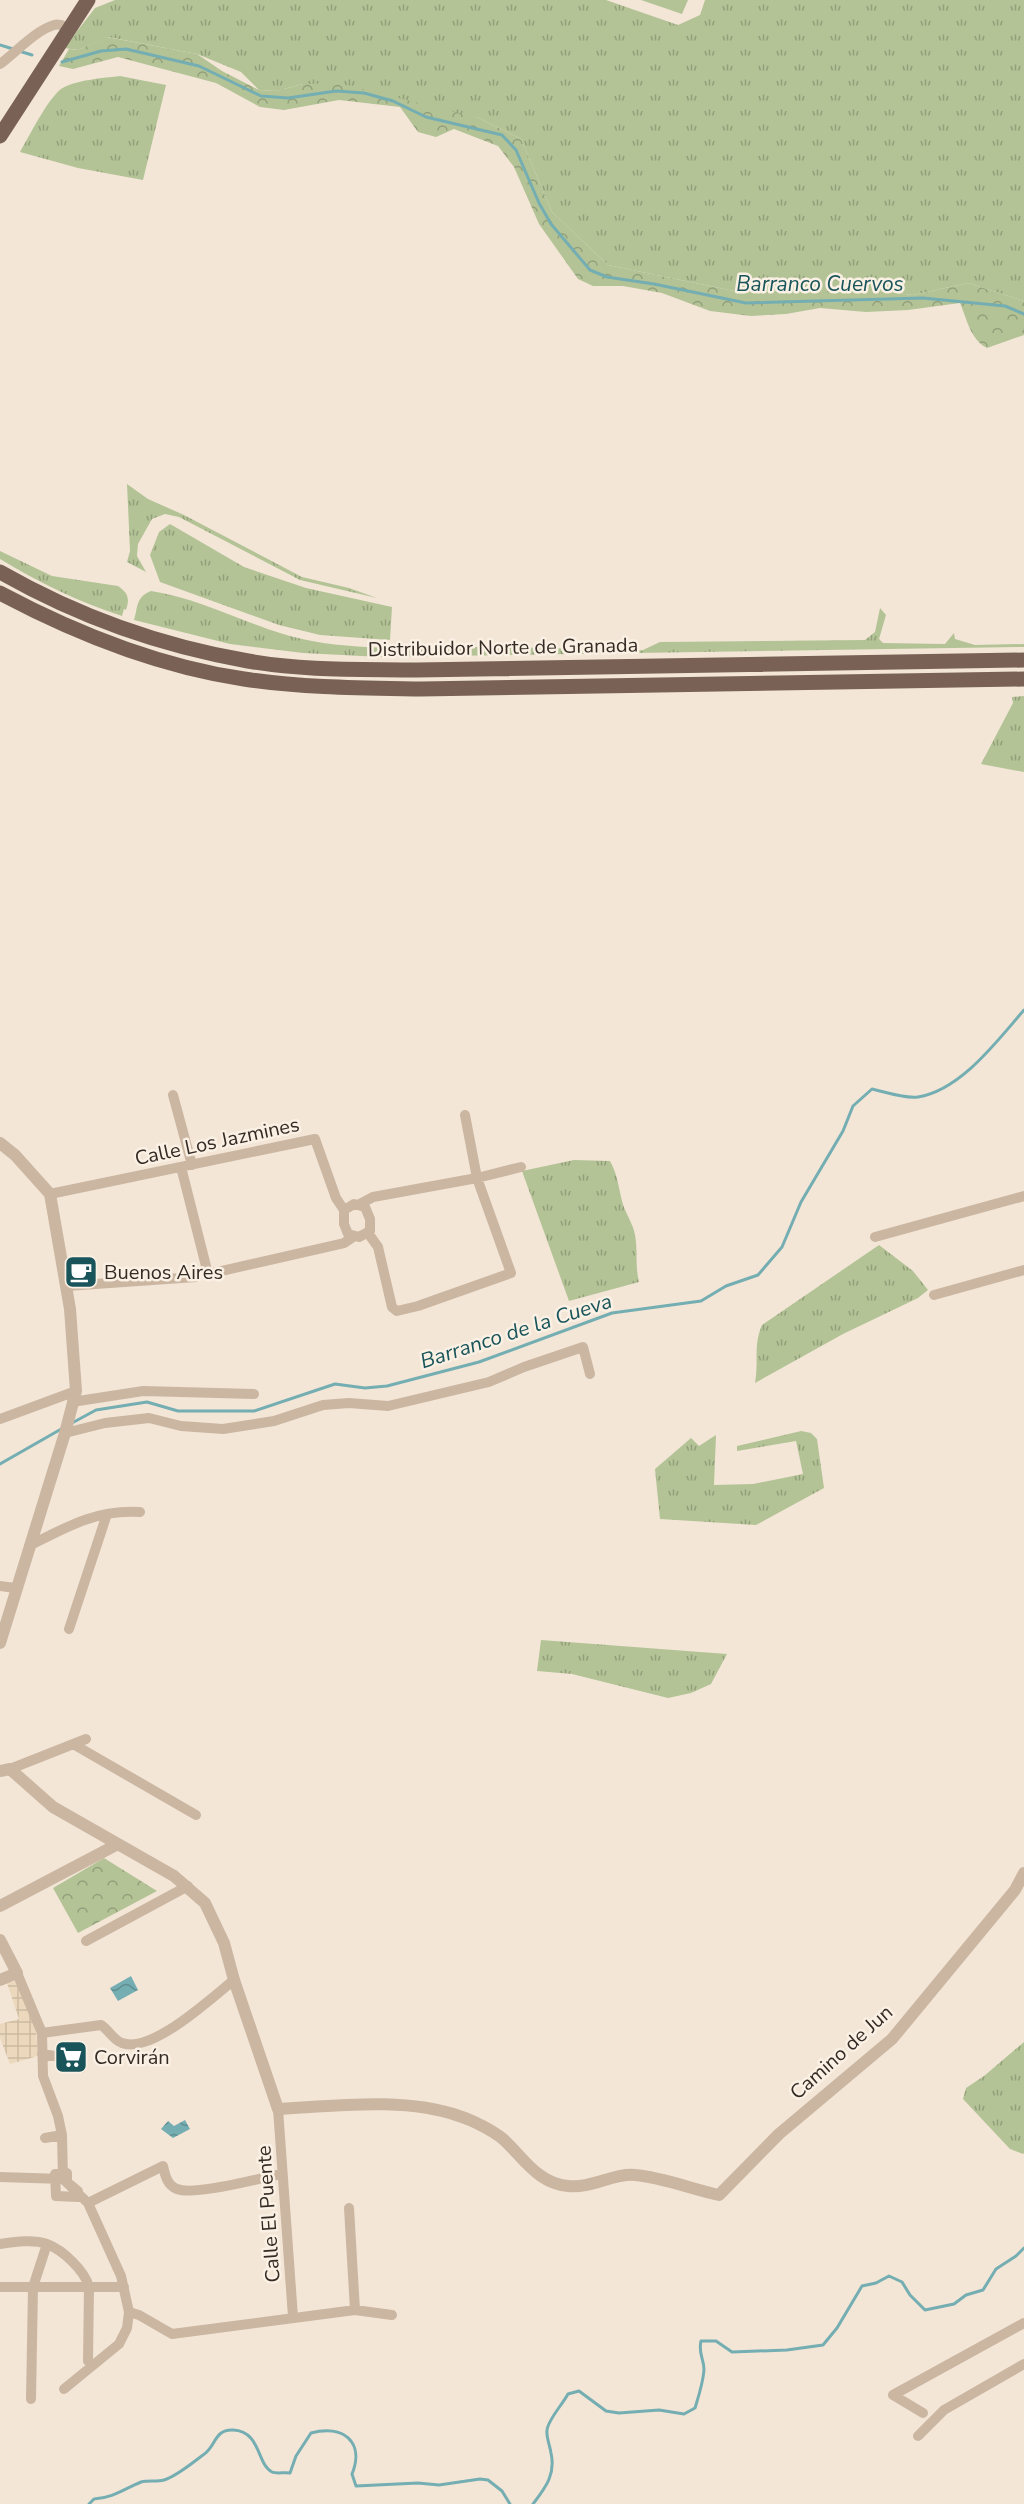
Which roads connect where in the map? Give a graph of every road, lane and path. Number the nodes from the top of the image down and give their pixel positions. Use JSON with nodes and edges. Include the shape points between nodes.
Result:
{"nodes":[{"id":1,"x":88,"y":0,"type":"edge"},
{"id":2,"x":68,"y":28,"type":"junction"},
{"id":3,"x":3,"y":62,"type":"edge"},
{"id":4,"x":0,"y":136,"type":"edge"},
{"id":5,"x":0,"y":572,"type":"edge"},
{"id":6,"x":0,"y":593,"type":"edge"},
{"id":7,"x":1024,"y":660,"type":"edge"},
{"id":8,"x":1024,"y":679,"type":"edge"},
{"id":9,"x":173,"y":1095,"type":"dead end"},
{"id":10,"x":465,"y":1115,"type":"dead end"},
{"id":11,"x":0,"y":1143,"type":"edge"},
{"id":12,"x":187,"y":1166,"type":"junction"},
{"id":13,"x":521,"y":1167,"type":"dead end"},
{"id":14,"x":477,"y":1178,"type":"junction"},
{"id":15,"x":50,"y":1194,"type":"junction"},
{"id":16,"x":1024,"y":1196,"type":"edge"},
{"id":17,"x":360,"y":1204,"type":"junction"},
{"id":18,"x":344,"y":1210,"type":"junction"},
{"id":19,"x":368,"y":1233,"type":"junction"},
{"id":20,"x":353,"y":1237,"type":"junction"},
{"id":21,"x":875,"y":1237,"type":"dead end"},
{"id":22,"x":1024,"y":1269,"type":"edge"},
{"id":23,"x":196,"y":1277,"type":"dead end"},
{"id":24,"x":67,"y":1286,"type":"junction"},
{"id":25,"x":934,"y":1295,"type":"dead end"},
{"id":26,"x":590,"y":1374,"type":"dead end"},
{"id":27,"x":254,"y":1394,"type":"dead end"},
{"id":28,"x":74,"y":1396,"type":"junction"},
{"id":29,"x":0,"y":1419,"type":"edge"},
{"id":30,"x":65,"y":1433,"type":"junction"},
{"id":31,"x":140,"y":1512,"type":"dead end"},
{"id":32,"x":106,"y":1514,"type":"junction"},
{"id":33,"x":29,"y":1546,"type":"junction"},
{"id":34,"x":0,"y":1586,"type":"edge"},
{"id":35,"x":15,"y":1588,"type":"junction"},
{"id":36,"x":69,"y":1629,"type":"dead end"},
{"id":37,"x":0,"y":1643,"type":"edge"},
{"id":38,"x":86,"y":1739,"type":"dead end"},
{"id":39,"x":74,"y":1744,"type":"junction"},
{"id":40,"x":5,"y":1770,"type":"edge"},
{"id":41,"x":196,"y":1815,"type":"dead end"},
{"id":42,"x":118,"y":1844,"type":"junction"},
{"id":43,"x":1024,"y":1873,"type":"edge"},
{"id":44,"x":188,"y":1886,"type":"junction"},
{"id":45,"x":0,"y":1906,"type":"edge"},
{"id":46,"x":0,"y":1940,"type":"edge"},
{"id":47,"x":86,"y":1941,"type":"dead end"},
{"id":48,"x":16,"y":1973,"type":"junction"},
{"id":49,"x":0,"y":1980,"type":"edge"},
{"id":50,"x":234,"y":1980,"type":"junction"},
{"id":51,"x":42,"y":2033,"type":"junction"},
{"id":52,"x":42,"y":2054,"type":"junction"},
{"id":53,"x":81,"y":2068,"type":"dead end"},
{"id":54,"x":278,"y":2109,"type":"junction"},
{"id":55,"x":62,"y":2135,"type":"junction"},
{"id":56,"x":45,"y":2138,"type":"dead end"},
{"id":57,"x":282,"y":2174,"type":"junction"},
{"id":58,"x":0,"y":2177,"type":"edge"},
{"id":59,"x":60,"y":2177,"type":"junction"},
{"id":60,"x":78,"y":2194,"type":"junction"},
{"id":61,"x":88,"y":2203,"type":"junction"},
{"id":62,"x":349,"y":2208,"type":"dead end"},
{"id":63,"x":0,"y":2244,"type":"edge"},
{"id":64,"x":48,"y":2244,"type":"junction"},
{"id":65,"x":0,"y":2287,"type":"edge"},
{"id":66,"x":33,"y":2287,"type":"junction"},
{"id":67,"x":90,"y":2287,"type":"junction"},
{"id":68,"x":124,"y":2287,"type":"junction"},
{"id":69,"x":356,"y":2310,"type":"junction"},
{"id":70,"x":129,"y":2312,"type":"junction"},
{"id":71,"x":392,"y":2315,"type":"dead end"},
{"id":72,"x":293,"y":2318,"type":"junction"},
{"id":73,"x":1024,"y":2323,"type":"edge"},
{"id":74,"x":88,"y":2361,"type":"dead end"},
{"id":75,"x":1024,"y":2364,"type":"edge"},
{"id":76,"x":64,"y":2389,"type":"dead end"},
{"id":77,"x":32,"y":2399,"type":"dead end"},
{"id":78,"x":923,"y":2413,"type":"dead end"},
{"id":79,"x":918,"y":2436,"type":"dead end"}],
"edges":[{"from":1,"to":2,"type":"main road"},
{"from":2,"to":3,"type":"street","via":[[54,25]]},
{"from":2,"to":4,"type":"main road"},
{"from":5,"to":7,"type":"main road","name":"Distribuidor Norte de Granada","via":[[73,609],[139,634],[250,661],[323,669]]},
{"from":6,"to":8,"type":"main road","name":"Distribuidor Norte de Granada","via":[[66,627],[178,666],[243,679],[321,687],[421,689]]},
{"from":9,"to":12,"type":"street"},
{"from":10,"to":14,"type":"street"},
{"from":11,"to":15,"type":"street"},
{"from":12,"to":15,"type":"street","name":"Calle Los Jazmines"},
{"from":12,"to":18,"type":"street","name":"Calle Los Jazmines","via":[[315,1139]]},
{"from":12,"to":20,"type":"street","via":[[208,1274],[344,1243]]},
{"from":13,"to":14,"type":"street"},
{"from":14,"to":17,"type":"street","via":[[373,1197]]},
{"from":14,"to":19,"type":"street","via":[[511,1273],[397,1311],[392,1307],[378,1247]]},
{"from":15,"to":24,"type":"street"},
{"from":16,"to":21,"type":"street"},
{"from":17,"to":18,"type":"street"},
{"from":17,"to":19,"type":"street","via":[[369,1212]]},
{"from":18,"to":20,"type":"street","via":[[345,1229]]},
{"from":19,"to":20,"type":"street"},
{"from":22,"to":25,"type":"street"},
{"from":23,"to":24,"type":"street"},
{"from":24,"to":28,"type":"street"},
{"from":26,"to":30,"type":"street","via":[[583,1347],[489,1382],[388,1406],[323,1405],[274,1421],[223,1429],[181,1426],[149,1418]]},
{"from":27,"to":28,"type":"street","via":[[143,1391]]},
{"from":28,"to":29,"type":"street"},
{"from":28,"to":30,"type":"street"},
{"from":30,"to":33,"type":"street"},
{"from":31,"to":32,"type":"street","via":[[121,1510]]},
{"from":32,"to":33,"type":"street","via":[[83,1518]]},
{"from":32,"to":36,"type":"street"},
{"from":33,"to":35,"type":"street"},
{"from":34,"to":35,"type":"street"},
{"from":35,"to":37,"type":"street"},
{"from":38,"to":39,"type":"street"},
{"from":39,"to":40,"type":"street"},
{"from":39,"to":41,"type":"street"},
{"from":40,"to":42,"type":"street","via":[[53,1807]]},
{"from":42,"to":44,"type":"street"},
{"from":42,"to":45,"type":"street"},
{"from":43,"to":54,"type":"street","name":"Camino de Jun","via":[[1015,1890],[892,2039],[779,2134],[718,2195],[633,2174],[568,2186],[548,2181],[501,2138],[460,2116],[422,2108],[361,2105]]},
{"from":44,"to":47,"type":"street"},
{"from":44,"to":50,"type":"street","via":[[205,1903],[224,1943]]},
{"from":46,"to":48,"type":"street"},
{"from":48,"to":49,"type":"street"},
{"from":48,"to":51,"type":"street"},
{"from":50,"to":51,"type":"street","via":[[168,2032],[151,2040],[118,2042],[101,2025]]},
{"from":50,"to":54,"type":"street"},
{"from":51,"to":52,"type":"street"},
{"from":52,"to":53,"type":"street","via":[[61,2057]]},
{"from":52,"to":55,"type":"street","via":[[43,2076]]},
{"from":54,"to":57,"type":"street","name":"Calle El Puente"},
{"from":55,"to":56,"type":"street"},
{"from":55,"to":59,"type":"street"},
{"from":57,"to":61,"type":"street","via":[[191,2191],[175,2188],[167,2181],[163,2166]]},
{"from":57,"to":72,"type":"street","name":"Calle El Puente"},
{"from":58,"to":59,"type":"street"},
{"from":59,"to":60,"type":"street","via":[[67,2173],[67,2182]]},
{"from":59,"to":60,"type":"street","via":[[56,2196]]},
{"from":60,"to":61,"type":"street"},
{"from":61,"to":68,"type":"street"},
{"from":62,"to":69,"type":"street"},
{"from":63,"to":64,"type":"street"},
{"from":64,"to":66,"type":"street"},
{"from":64,"to":67,"type":"street","via":[[87,2277]]},
{"from":65,"to":66,"type":"street"},
{"from":66,"to":67,"type":"street"},
{"from":66,"to":77,"type":"street"},
{"from":67,"to":68,"type":"street"},
{"from":67,"to":74,"type":"street"},
{"from":68,"to":70,"type":"street"},
{"from":69,"to":71,"type":"street"},
{"from":69,"to":72,"type":"street"},
{"from":70,"to":72,"type":"street","via":[[172,2334]]},
{"from":70,"to":76,"type":"street","via":[[119,2344]]},
{"from":73,"to":78,"type":"street","via":[[893,2395]]},
{"from":75,"to":79,"type":"street","via":[[944,2410]]}]}
